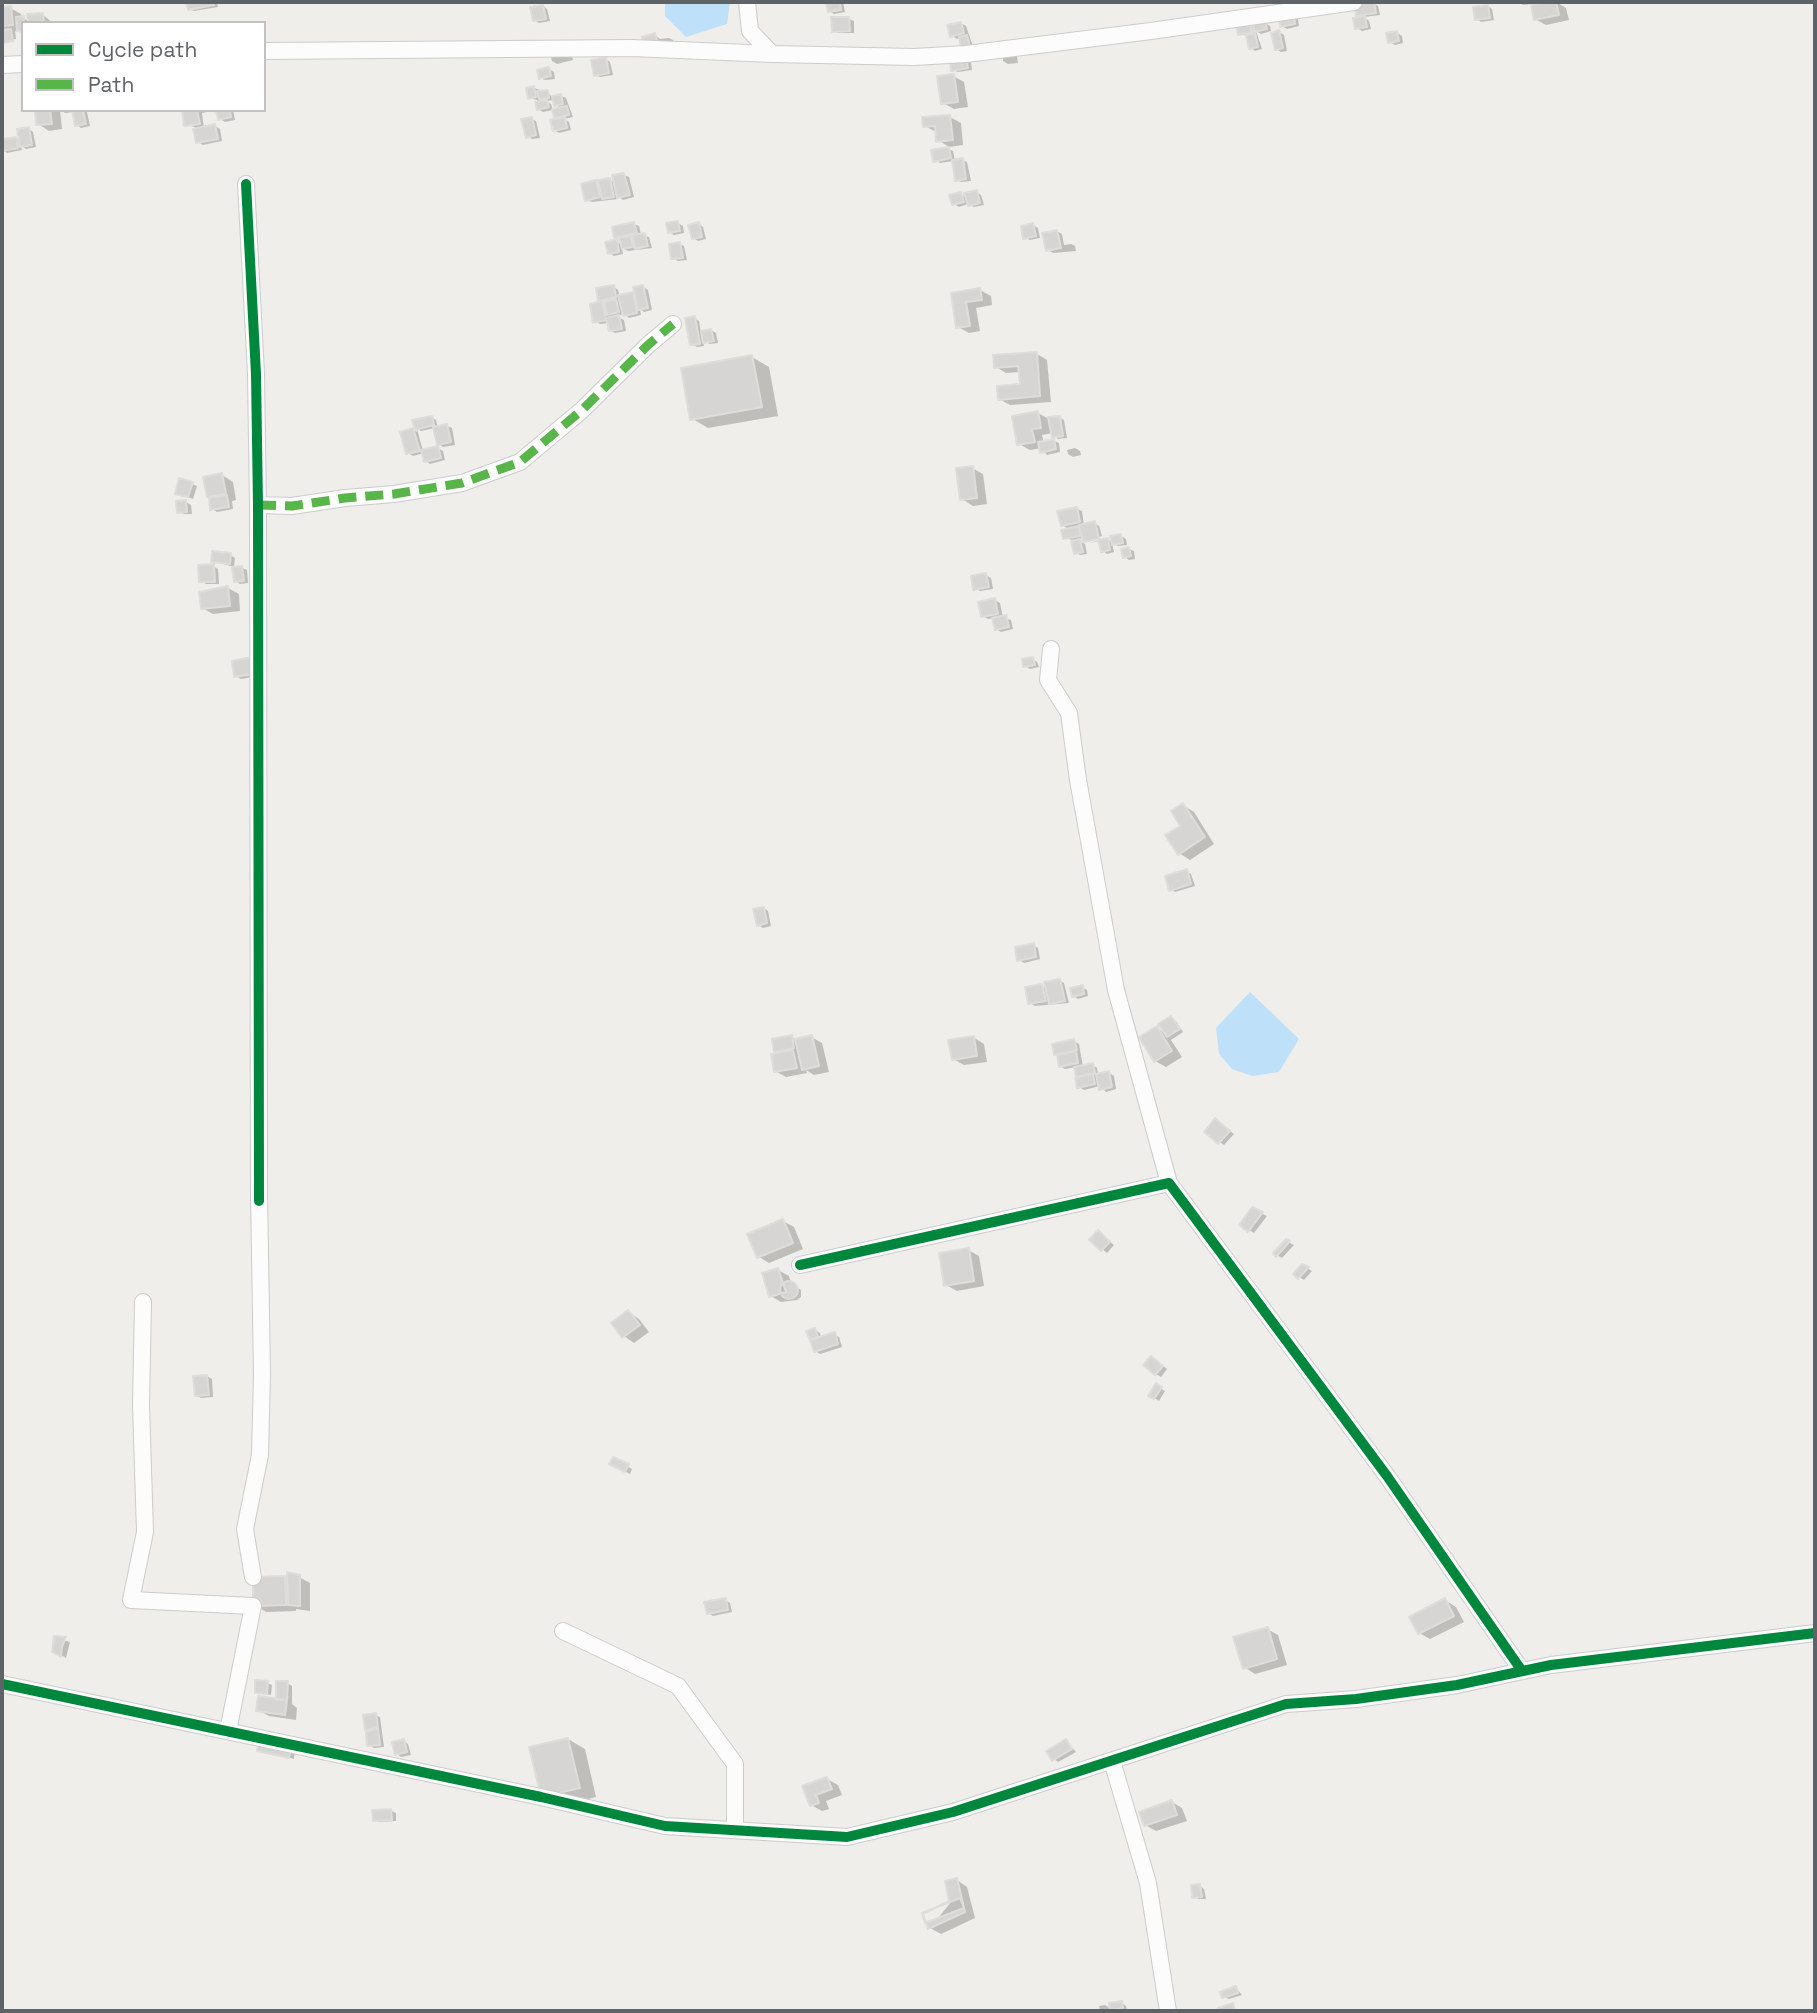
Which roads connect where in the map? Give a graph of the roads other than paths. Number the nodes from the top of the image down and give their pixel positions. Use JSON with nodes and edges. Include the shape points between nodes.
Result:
{"nodes":[{"id":1,"x":747,"y":2,"type":"edge"},
{"id":2,"x":1354,"y":2,"type":"edge"},
{"id":3,"x":266,"y":51,"type":"edge"},
{"id":4,"x":772,"y":54,"type":"junction"},
{"id":5,"x":21,"y":64,"type":"edge"},
{"id":6,"x":2,"y":65,"type":"edge"},
{"id":7,"x":246,"y":184,"type":"dead end"},
{"id":8,"x":673,"y":324,"type":"dead end"},
{"id":9,"x":258,"y":505,"type":"junction"},
{"id":10,"x":1051,"y":649,"type":"dead end"},
{"id":11,"x":258,"y":1177,"type":"dead end"},
{"id":12,"x":1169,"y":1183,"type":"junction"},
{"id":13,"x":259,"y":1201,"type":"junction"},
{"id":14,"x":800,"y":1265,"type":"dead end"},
{"id":15,"x":143,"y":1302,"type":"dead end"},
{"id":16,"x":253,"y":1577,"type":"dead end"},
{"id":17,"x":563,"y":1631,"type":"dead end"},
{"id":18,"x":1815,"y":1633,"type":"edge"},
{"id":19,"x":1522,"y":1671,"type":"junction"},
{"id":20,"x":2,"y":1684,"type":"edge"},
{"id":21,"x":228,"y":1731,"type":"junction"},
{"id":22,"x":1112,"y":1761,"type":"junction"},
{"id":23,"x":735,"y":1830,"type":"junction"},
{"id":24,"x":1168,"y":2011,"type":"edge"}],
"edges":[{"from":1,"to":4,"type":"street","via":[[750,31]]},
{"from":2,"to":4,"type":"street","via":[[966,54]]},
{"from":3,"to":4,"type":"street","via":[[632,48]]},
{"from":5,"to":6,"type":"street"},
{"from":7,"to":9,"type":"street"},
{"from":8,"to":9,"type":"street","via":[[520,462],[448,486],[292,506]]},
{"from":9,"to":13,"type":"street"},
{"from":10,"to":12,"type":"street","via":[[1048,680],[1069,713],[1116,990]]},
{"from":11,"to":13,"type":"street"},
{"from":12,"to":14,"type":"street"},
{"from":12,"to":19,"type":"street","via":[[1387,1476]]},
{"from":13,"to":16,"type":"street","via":[[260,1455],[245,1529]]},
{"from":15,"to":21,"type":"street","via":[[145,1532],[131,1600],[253,1606]]},
{"from":17,"to":23,"type":"street","via":[[678,1686],[735,1764]]},
{"from":18,"to":19,"type":"street"},
{"from":19,"to":22,"type":"street","via":[[1444,1687],[1286,1704]]},
{"from":20,"to":21,"type":"street"},
{"from":21,"to":23,"type":"street","via":[[665,1826]]},
{"from":22,"to":23,"type":"street","via":[[954,1812],[847,1838]]},
{"from":22,"to":24,"type":"street","via":[[1148,1883]]}]}
